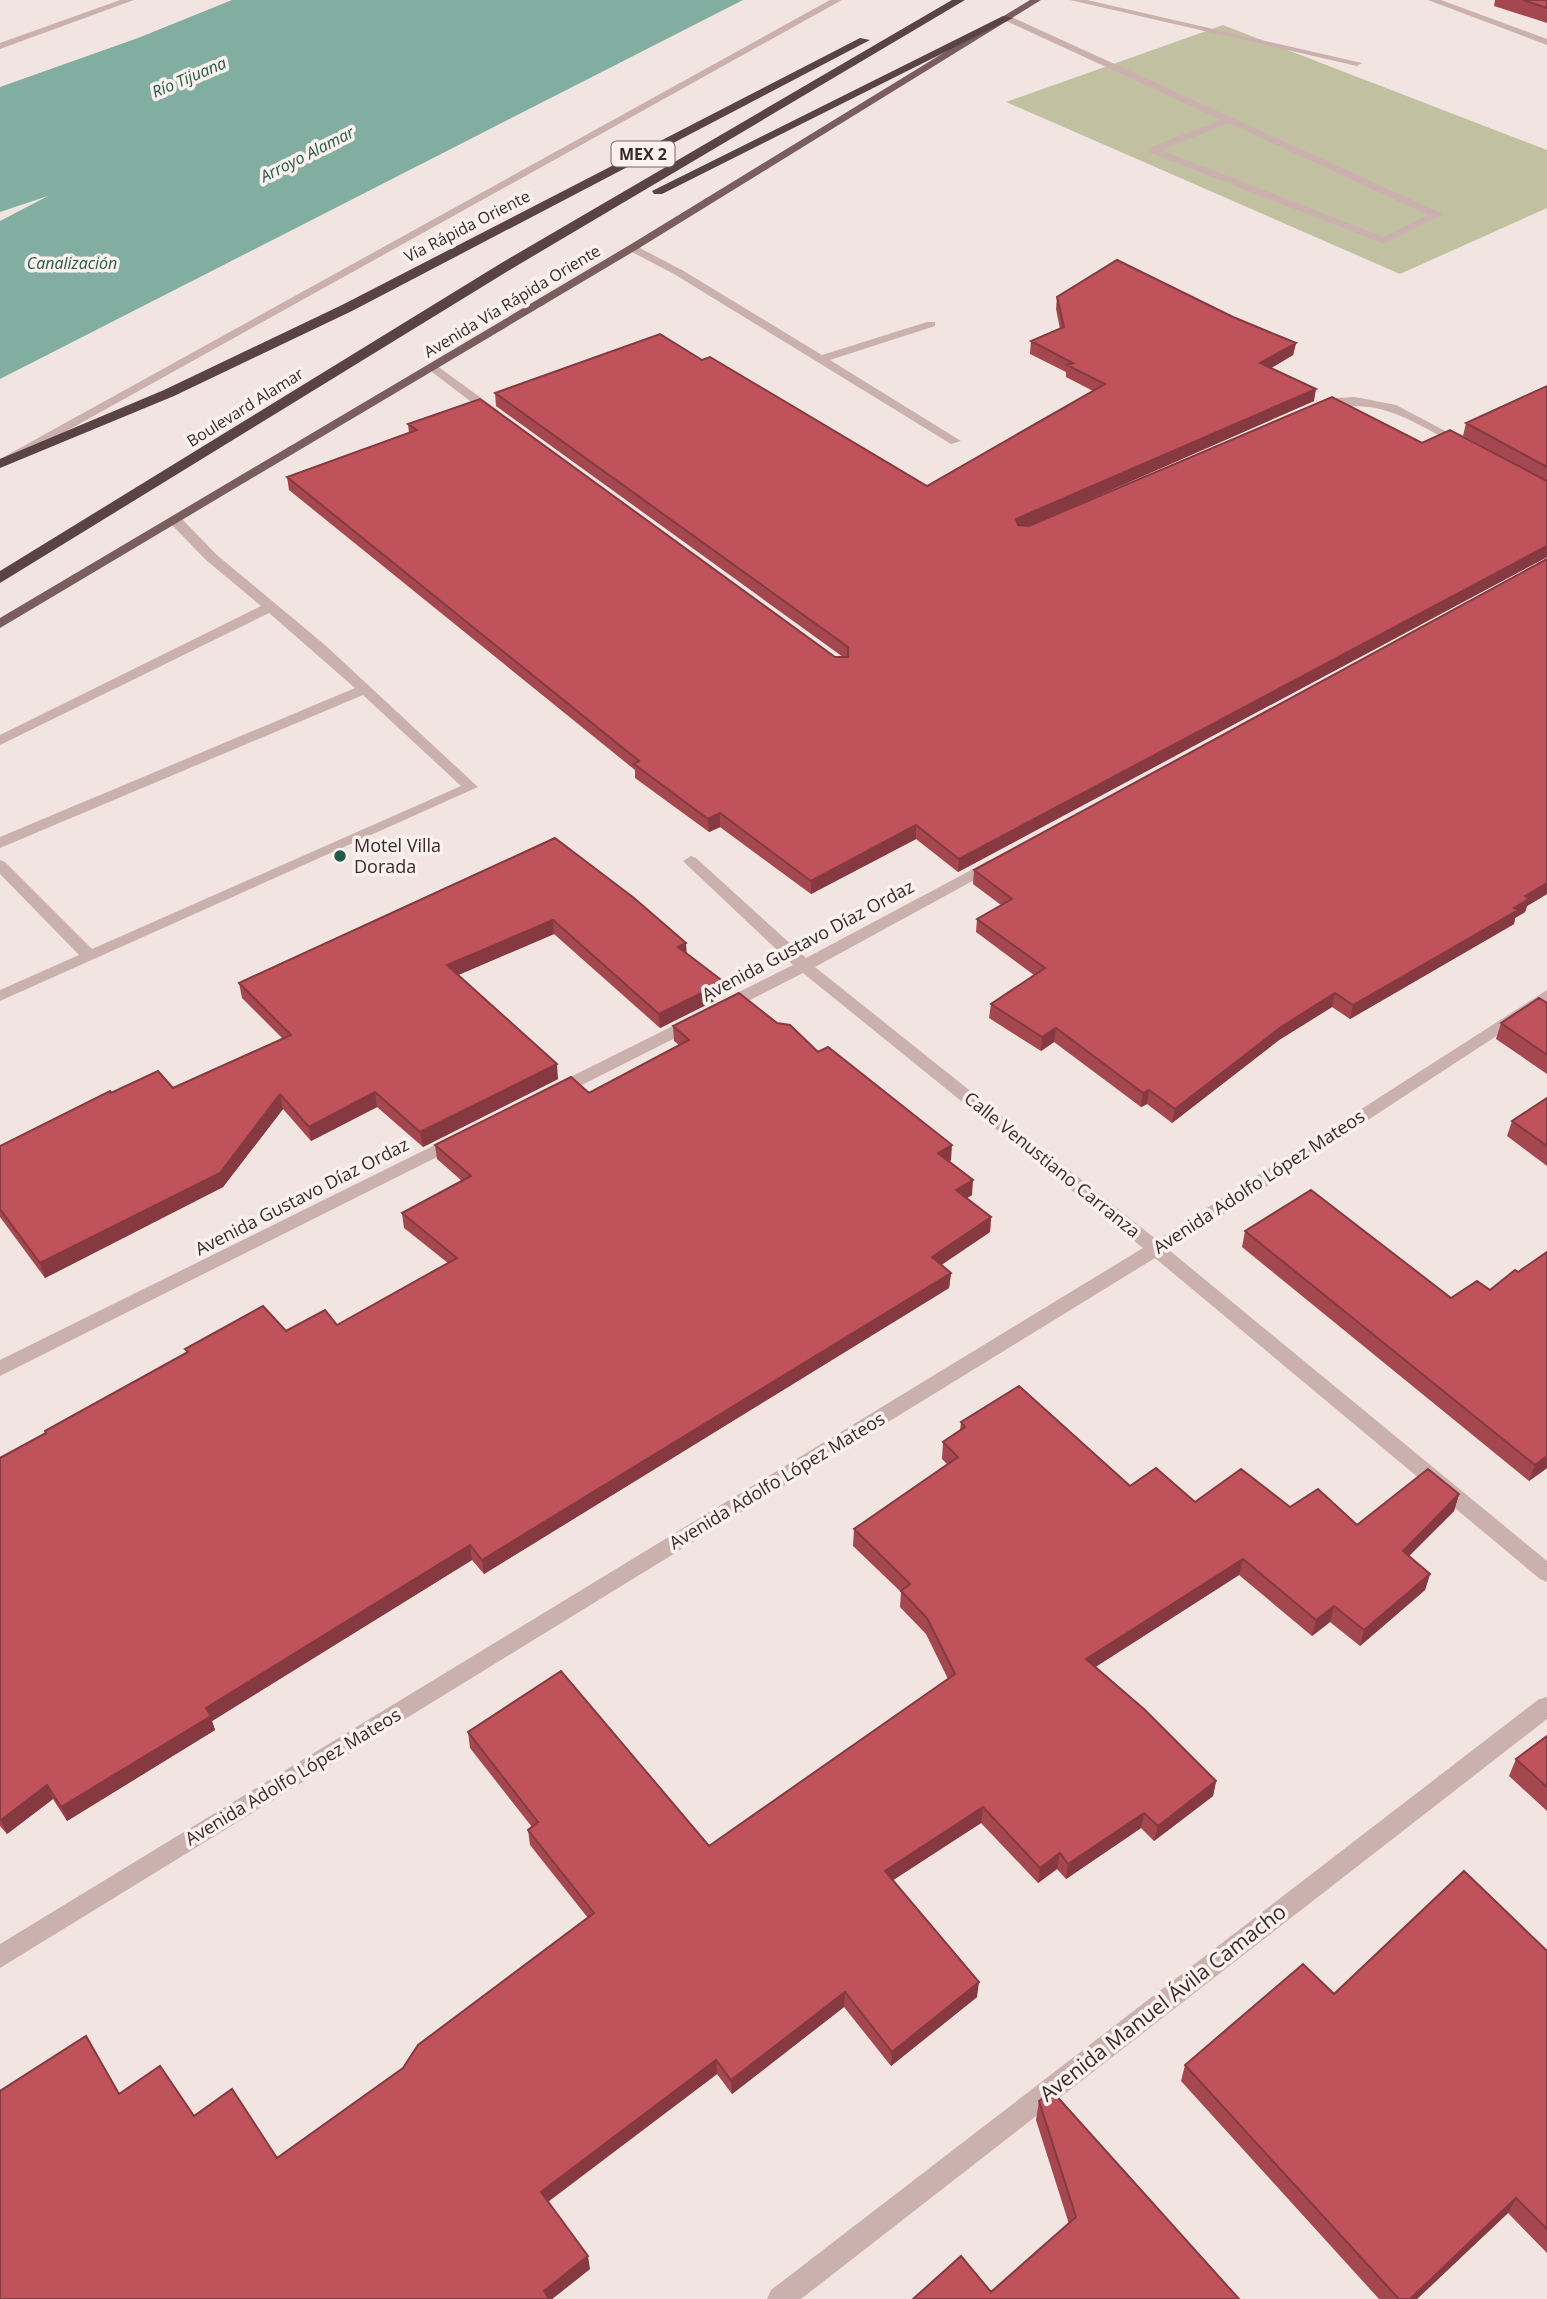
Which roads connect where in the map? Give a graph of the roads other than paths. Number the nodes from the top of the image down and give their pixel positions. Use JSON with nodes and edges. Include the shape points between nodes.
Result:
{"nodes":[{"id":1,"x":129,"y":0,"type":"edge"},
{"id":2,"x":837,"y":0,"type":"edge"},
{"id":3,"x":940,"y":0,"type":"edge"},
{"id":4,"x":960,"y":0,"type":"edge"},
{"id":5,"x":1036,"y":0,"type":"edge"},
{"id":6,"x":1075,"y":0,"type":"edge"},
{"id":7,"x":1433,"y":0,"type":"edge"},
{"id":8,"x":1007,"y":18,"type":"junction"},
{"id":9,"x":1547,"y":42,"type":"edge"},
{"id":10,"x":0,"y":46,"type":"edge"},
{"id":11,"x":1357,"y":63,"type":"dead end"},
{"id":12,"x":1229,"y":120,"type":"junction"},
{"id":13,"x":632,"y":248,"type":"junction"},
{"id":14,"x":508,"y":265,"type":"junction"},
{"id":15,"x":931,"y":324,"type":"dead end"},
{"id":16,"x":821,"y":359,"type":"junction"},
{"id":17,"x":432,"y":368,"type":"junction"},
{"id":18,"x":1297,"y":416,"type":"edge"},
{"id":19,"x":509,"y":424,"type":"edge"},
{"id":20,"x":955,"y":441,"type":"dead end"},
{"id":21,"x":1476,"y":451,"type":"edge"},
{"id":22,"x":0,"y":464,"type":"edge"},
{"id":23,"x":175,"y":520,"type":"junction"},
{"id":24,"x":0,"y":578,"type":"edge"},
{"id":25,"x":270,"y":607,"type":"junction"},
{"id":26,"x":0,"y":624,"type":"edge"},
{"id":27,"x":363,"y":690,"type":"junction"},
{"id":28,"x":0,"y":741,"type":"edge"},
{"id":29,"x":0,"y":843,"type":"edge"},
{"id":30,"x":1011,"y":854,"type":"edge"},
{"id":31,"x":691,"y":861,"type":"dead end"},
{"id":32,"x":0,"y":865,"type":"edge"},
{"id":33,"x":90,"y":956,"type":"junction"},
{"id":34,"x":804,"y":966,"type":"junction"},
{"id":35,"x":1547,"y":995,"type":"edge"},
{"id":36,"x":0,"y":996,"type":"edge"},
{"id":37,"x":545,"y":1097,"type":"edge"},
{"id":38,"x":470,"y":1134,"type":"edge"},
{"id":39,"x":1156,"y":1249,"type":"junction"},
{"id":40,"x":0,"y":1370,"type":"edge"},
{"id":41,"x":1547,"y":1573,"type":"edge"},
{"id":42,"x":1547,"y":1706,"type":"edge"},
{"id":43,"x":0,"y":1957,"type":"edge"},
{"id":44,"x":780,"y":2299,"type":"edge"}],
"edges":[{"from":1,"to":10,"type":"street"},
{"from":2,"to":22,"type":"street"},
{"from":3,"to":22,"type":"highway","name":"Vía Rápida Oriente","number":"MEX 2","via":[[347,308],[169,393]]},
{"from":4,"to":14,"type":"highway"},
{"from":5,"to":8,"type":"main road","name":"Avenida Vía Rápida Oriente"},
{"from":6,"to":11,"type":"street"},
{"from":7,"to":9,"type":"street"},
{"from":8,"to":12,"type":"street"},
{"from":8,"to":13,"type":"main road","name":"Avenida Vía Rápida Oriente"},
{"from":8,"to":14,"type":"highway"},
{"from":12,"to":12,"type":"street","via":[[1152,150],[1384,241],[1437,215]]},
{"from":13,"to":16,"type":"street"},
{"from":13,"to":17,"type":"main road","name":"Avenida Vía Rápida Oriente"},
{"from":14,"to":24,"type":"highway","name":"Boulevard Alamar"},
{"from":15,"to":16,"type":"street"},
{"from":16,"to":20,"type":"street"},
{"from":17,"to":19,"type":"street"},
{"from":17,"to":23,"type":"main road","name":"Avenida Vía Rápida Oriente"},
{"from":18,"to":21,"type":"street","via":[[1334,400],[1392,406]]},
{"from":23,"to":25,"type":"street"},
{"from":23,"to":26,"type":"main road","name":"Avenida Vía Rápida Oriente"},
{"from":25,"to":27,"type":"street"},
{"from":25,"to":28,"type":"street"},
{"from":27,"to":29,"type":"street"},
{"from":27,"to":33,"type":"street","via":[[471,787]]},
{"from":30,"to":34,"type":"street","name":"Avenida Gustavo Díaz Ordaz"},
{"from":31,"to":34,"type":"street","name":"Calle Venustiano Carranza"},
{"from":32,"to":33,"type":"street"},
{"from":33,"to":36,"type":"street"},
{"from":34,"to":37,"type":"street","name":"Avenida Gustavo Díaz Ordaz"},
{"from":34,"to":39,"type":"street","name":"Calle Venustiano Carranza"},
{"from":35,"to":39,"type":"street","name":"Avenida Adolfo López Mateos"},
{"from":38,"to":40,"type":"street","name":"Avenida Gustavo Díaz Ordaz"},
{"from":39,"to":41,"type":"street","name":"Calle Venustiano Carranza"},
{"from":39,"to":43,"type":"street","name":"Avenida Adolfo López Mateos"},
{"from":42,"to":44,"type":"street","name":"Avenida Manuel Ávila Camacho"}]}
